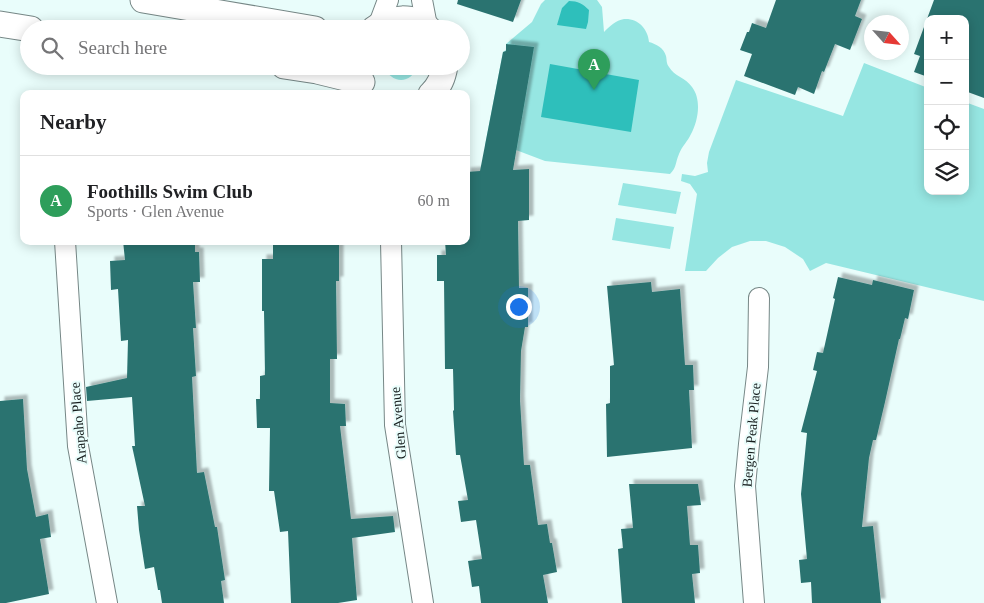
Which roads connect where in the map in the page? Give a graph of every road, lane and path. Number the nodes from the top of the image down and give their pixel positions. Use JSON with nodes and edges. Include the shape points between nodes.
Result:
{"nodes":[{"id":1,"x":143,"y":0,"type":"edge"},
{"id":2,"x":388,"y":0,"type":"edge"},
{"id":3,"x":422,"y":0,"type":"edge"},
{"id":4,"x":262,"y":20,"type":"edge"},
{"id":5,"x":379,"y":20,"type":"edge"},
{"id":6,"x":394,"y":20,"type":"edge"},
{"id":7,"x":414,"y":20,"type":"edge"},
{"id":8,"x":426,"y":20,"type":"edge"},
{"id":9,"x":0,"y":24,"type":"edge"},
{"id":10,"x":20,"y":27,"type":"edge"},
{"id":11,"x":336,"y":75,"type":"edge"},
{"id":12,"x":443,"y":75,"type":"edge"},
{"id":13,"x":364,"y":81,"type":"edge"},
{"id":14,"x":436,"y":90,"type":"edge"},
{"id":15,"x":65,"y":245,"type":"edge"},
{"id":16,"x":391,"y":245,"type":"edge"},
{"id":17,"x":759,"y":298,"type":"dead end"},
{"id":18,"x":107,"y":603,"type":"edge"},
{"id":19,"x":423,"y":603,"type":"edge"},
{"id":20,"x":754,"y":603,"type":"edge"}],
"edges":[{"from":1,"to":4,"type":"street"},
{"from":2,"to":5,"type":"street"},
{"from":3,"to":8,"type":"street"},
{"from":6,"to":7,"type":"street"},
{"from":9,"to":10,"type":"street"},
{"from":11,"to":13,"type":"street"},
{"from":12,"to":14,"type":"street"},
{"from":15,"to":18,"type":"street","name":"Arapaho Place","via":[[78,446]]},
{"from":16,"to":19,"type":"street","name":"Glen Avenue","via":[[395,425]]},
{"from":17,"to":20,"type":"street","name":"Bergen Peak Place","via":[[758,366],[745,486]]}]}
